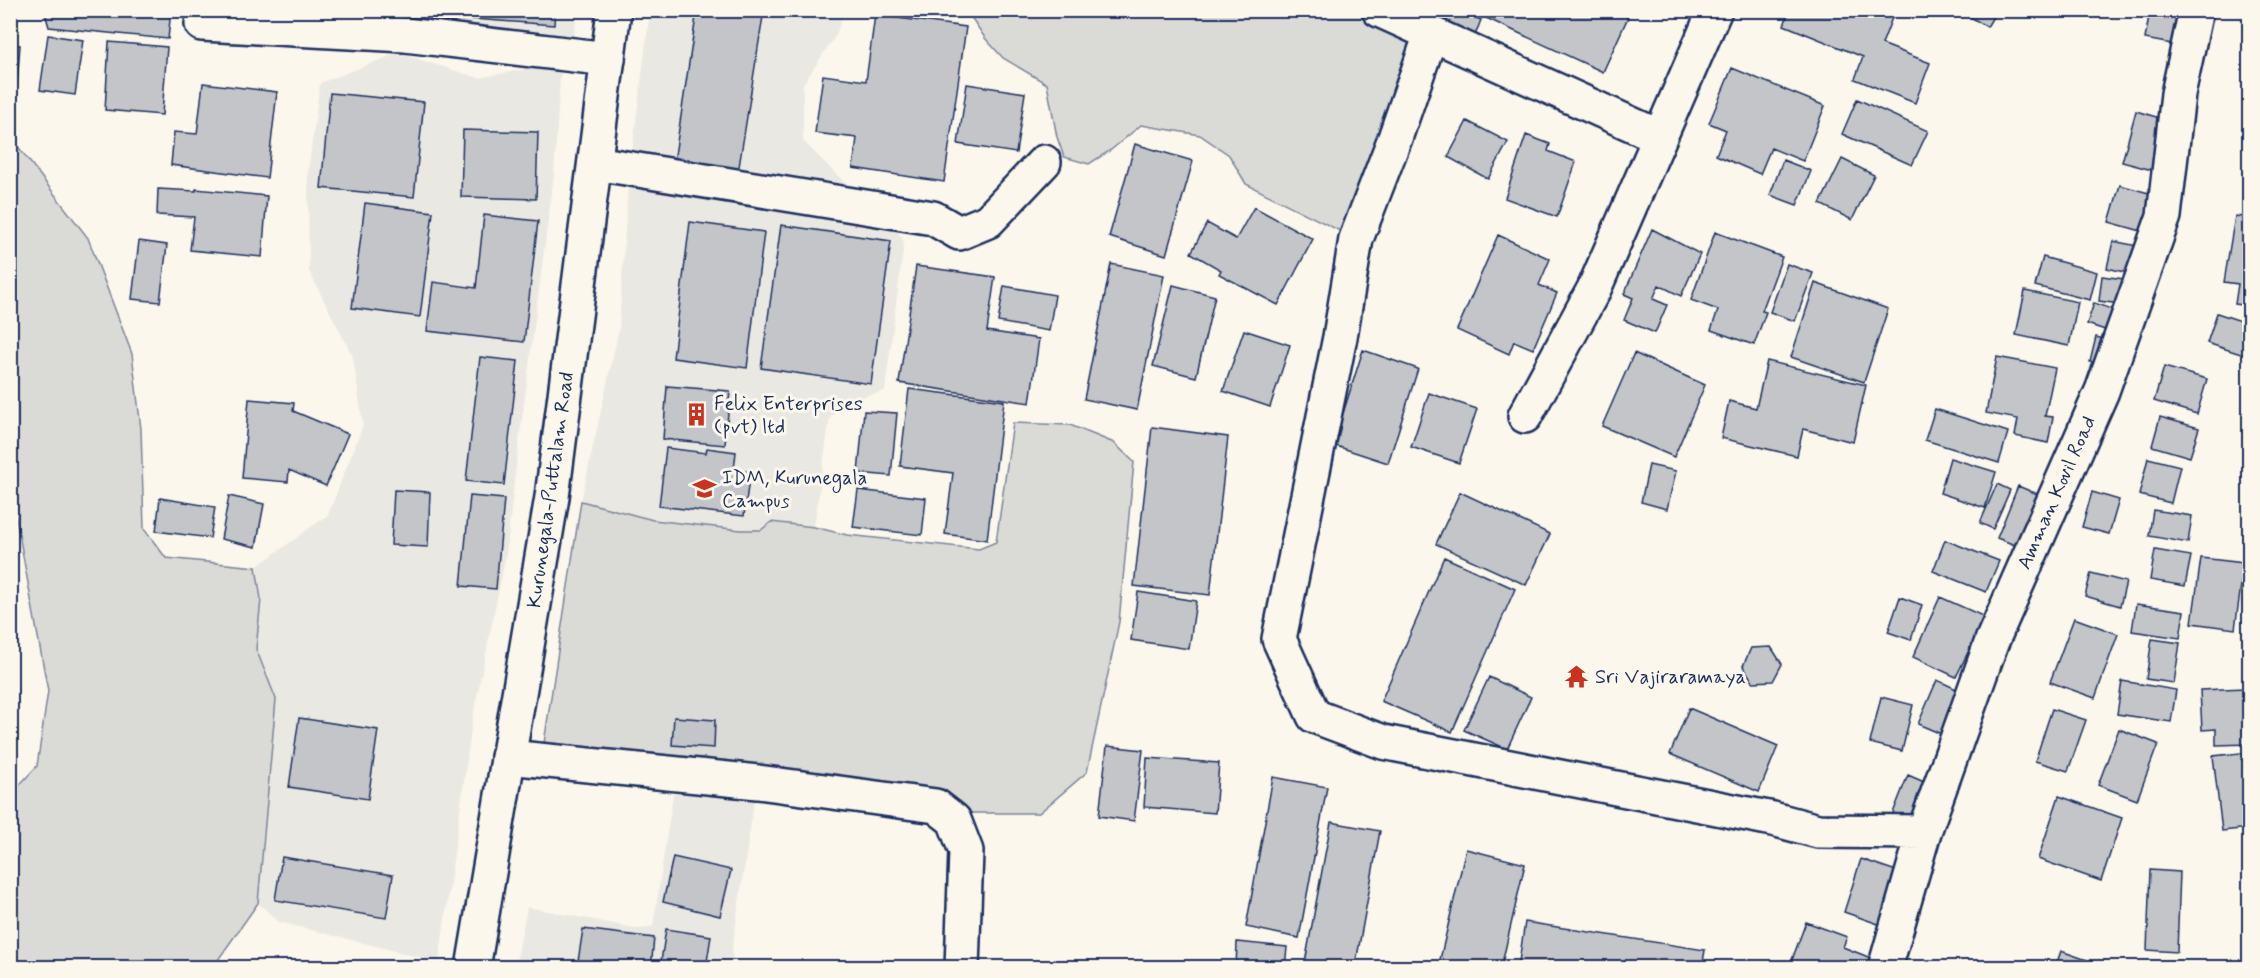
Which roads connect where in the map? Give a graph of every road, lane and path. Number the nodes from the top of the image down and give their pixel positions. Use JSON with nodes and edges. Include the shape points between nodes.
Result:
{"nodes":[{"id":1,"x":614,"y":10,"type":"edge"},
{"id":2,"x":1379,"y":10,"type":"edge"},
{"id":3,"x":1715,"y":10,"type":"edge"},
{"id":4,"x":2196,"y":10,"type":"edge"},
{"id":5,"x":202,"y":24,"type":"dead end"},
{"id":6,"x":1431,"y":34,"type":"junction"},
{"id":7,"x":608,"y":59,"type":"junction"},
{"id":8,"x":1660,"y":137,"type":"junction"},
{"id":9,"x":1044,"y":162,"type":"dead end"},
{"id":10,"x":595,"y":163,"type":"junction"},
{"id":11,"x":1525,"y":416,"type":"dead end"},
{"id":12,"x":508,"y":757,"type":"junction"},
{"id":13,"x":1924,"y":832,"type":"junction"},
{"id":14,"x":472,"y":968,"type":"edge"},
{"id":15,"x":962,"y":968,"type":"edge"},
{"id":16,"x":1885,"y":968,"type":"edge"}],
"edges":[{"from":1,"to":7,"type":"main road","name":"Kurunegala-Puttalam Road"},
{"from":2,"to":6,"type":"main road"},
{"from":3,"to":8,"type":"main road"},
{"from":4,"to":13,"type":"main road","name":"Amman Kovil Road","via":[[2178,94],[2164,216],[2102,392],[1992,641]]},
{"from":5,"to":7,"type":"main road","via":[[405,35]]},
{"from":6,"to":8,"type":"main road"},
{"from":6,"to":13,"type":"main road","via":[[1356,239],[1279,639],[1314,716],[1383,742],[1818,831]]},
{"from":7,"to":10,"type":"main road","name":"Kurunegala-Puttalam Road"},
{"from":8,"to":11,"type":"main road","via":[[1594,290]]},
{"from":9,"to":10,"type":"main road","via":[[988,221],[959,233],[933,218]]},
{"from":10,"to":12,"type":"main road","name":"Kurunegala-Puttalam Road","via":[[552,497]]},
{"from":12,"to":14,"type":"main road","name":"Kurunegala-Puttalam Road"},
{"from":12,"to":15,"type":"main road","via":[[758,782],[936,806],[954,820],[966,851]]},
{"from":13,"to":16,"type":"main road","name":"Amman Kovil Road"}]}
